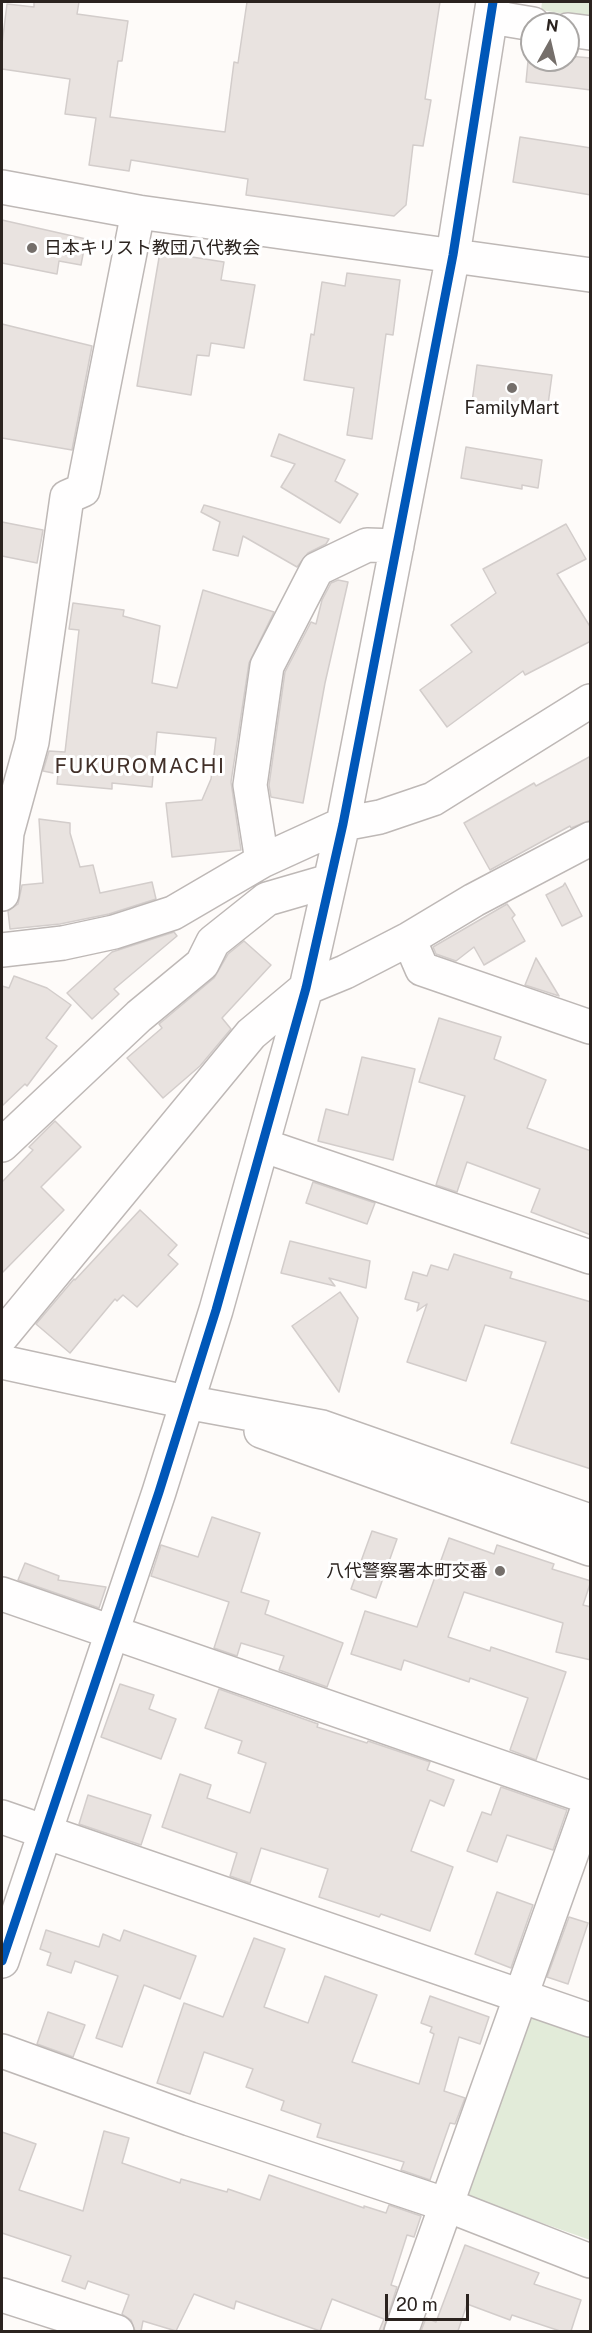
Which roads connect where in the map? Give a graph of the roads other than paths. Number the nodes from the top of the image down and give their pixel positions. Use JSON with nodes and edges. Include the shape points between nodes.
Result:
{"nodes":[{"id":1,"x":492,"y":9,"type":"edge"},
{"id":2,"x":520,"y":20,"type":"edge"},
{"id":3,"x":2,"y":187,"type":"edge"},
{"id":4,"x":138,"y":212,"type":"junction"},
{"id":5,"x":453,"y":255,"type":"junction"},
{"id":6,"x":591,"y":275,"type":"edge"},
{"id":7,"x":397,"y":546,"type":"junction"},
{"id":8,"x":591,"y":701,"type":"edge"},
{"id":9,"x":343,"y":824,"type":"junction"},
{"id":10,"x":591,"y":839,"type":"edge"},
{"id":11,"x":262,"y":861,"type":"junction"},
{"id":12,"x":329,"y":881,"type":"junction"},
{"id":13,"x":2,"y":894,"type":"edge"},
{"id":14,"x":409,"y":939,"type":"junction"},
{"id":15,"x":2,"y":950,"type":"edge"},
{"id":16,"x":306,"y":988,"type":"junction"},
{"id":17,"x":591,"y":1027,"type":"edge"},
{"id":18,"x":2,"y":1145,"type":"edge"},
{"id":19,"x":262,"y":1145,"type":"junction"},
{"id":20,"x":591,"y":1257,"type":"edge"},
{"id":21,"x":2,"y":1336,"type":"edge"},
{"id":22,"x":2,"y":1362,"type":"edge"},
{"id":23,"x":186,"y":1402,"type":"junction"},
{"id":24,"x":591,"y":1521,"type":"edge"},
{"id":25,"x":591,"y":1549,"type":"edge"},
{"id":26,"x":2,"y":1594,"type":"edge"},
{"id":27,"x":113,"y":1631,"type":"junction"},
{"id":28,"x":591,"y":1800,"type":"edge"},
{"id":29,"x":2,"y":1817,"type":"edge"},
{"id":30,"x":44,"y":1832,"type":"junction"},
{"id":31,"x":2,"y":1961,"type":"edge"},
{"id":32,"x":520,"y":1994,"type":"junction"},
{"id":33,"x":591,"y":2020,"type":"edge"},
{"id":34,"x":2,"y":2050,"type":"edge"},
{"id":35,"x":447,"y":2205,"type":"junction"},
{"id":36,"x":591,"y":2261,"type":"edge"},
{"id":37,"x":2,"y":2295,"type":"edge"},
{"id":38,"x":117,"y":2331,"type":"edge"},
{"id":39,"x":401,"y":2331,"type":"edge"}],
"edges":[{"from":1,"to":2,"type":"street"},
{"from":1,"to":5,"type":"street"},
{"from":3,"to":4,"type":"street"},
{"from":4,"to":5,"type":"street"},
{"from":4,"to":13,"type":"street","via":[[82,490],[67,497],[32,742],[7,833]]},
{"from":5,"to":6,"type":"street"},
{"from":5,"to":7,"type":"street"},
{"from":7,"to":9,"type":"street"},
{"from":7,"to":11,"type":"street","via":[[367,545],[317,569],[267,666],[250,785]]},
{"from":8,"to":9,"type":"street","via":[[433,800]]},
{"from":9,"to":11,"type":"street"},
{"from":9,"to":12,"type":"street"},
{"from":10,"to":14,"type":"street"},
{"from":11,"to":15,"type":"street","via":[[173,914],[63,943]]},
{"from":12,"to":16,"type":"street"},
{"from":12,"to":18,"type":"street","via":[[267,899],[213,942],[202,964],[139,1016]]},
{"from":14,"to":16,"type":"street"},
{"from":14,"to":17,"type":"street","via":[[422,969]]},
{"from":16,"to":19,"type":"street"},
{"from":16,"to":21,"type":"street","via":[[251,1034]]},
{"from":19,"to":20,"type":"street"},
{"from":19,"to":23,"type":"street"},
{"from":22,"to":23,"type":"street"},
{"from":23,"to":24,"type":"street","via":[[322,1427]]},
{"from":23,"to":25,"type":"street"},
{"from":23,"to":27,"type":"street"},
{"from":26,"to":27,"type":"street"},
{"from":27,"to":28,"type":"street"},
{"from":27,"to":30,"type":"street"},
{"from":28,"to":32,"type":"street"},
{"from":29,"to":30,"type":"street"},
{"from":30,"to":31,"type":"street"},
{"from":30,"to":32,"type":"street"},
{"from":32,"to":33,"type":"street"},
{"from":32,"to":35,"type":"street"},
{"from":34,"to":35,"type":"street","via":[[190,2119]]},
{"from":35,"to":36,"type":"street"},
{"from":35,"to":39,"type":"street"},
{"from":37,"to":38,"type":"street"}]}
